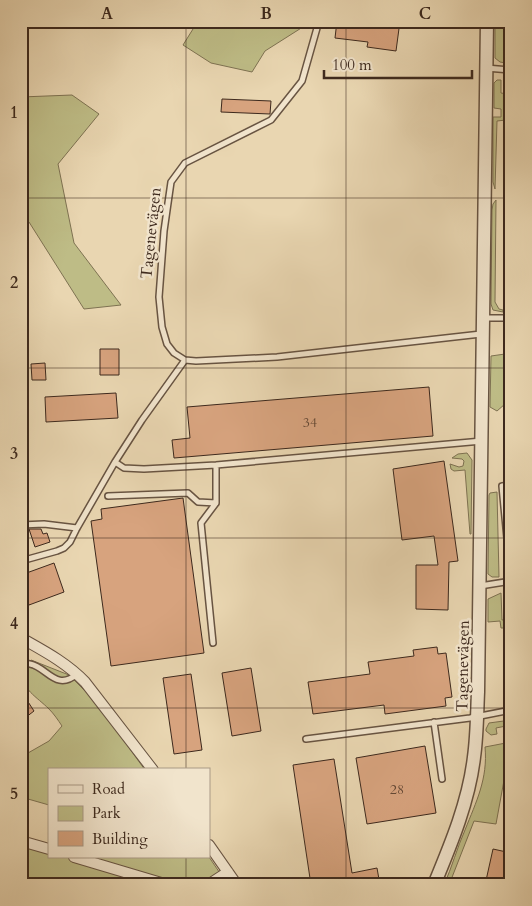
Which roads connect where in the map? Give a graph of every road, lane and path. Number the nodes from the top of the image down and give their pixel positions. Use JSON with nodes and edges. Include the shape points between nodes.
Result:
{"nodes":[{"id":1,"x":319,"y":21,"type":"edge"},
{"id":2,"x":487,"y":21,"type":"edge"},
{"id":3,"x":486,"y":68,"type":"junction"},
{"id":4,"x":511,"y":70,"type":"edge"},
{"id":5,"x":484,"y":318,"type":"junction"},
{"id":6,"x":511,"y":318,"type":"edge"},
{"id":7,"x":484,"y":334,"type":"junction"},
{"id":8,"x":185,"y":360,"type":"junction"},
{"id":9,"x":482,"y":441,"type":"junction"},
{"id":10,"x":115,"y":462,"type":"junction"},
{"id":11,"x":216,"y":465,"type":"junction"},
{"id":12,"x":511,"y":485,"type":"edge"},
{"id":13,"x":108,"y":496,"type":"dead end"},
{"id":14,"x":216,"y":502,"type":"junction"},
{"id":15,"x":21,"y":525,"type":"edge"},
{"id":16,"x":76,"y":528,"type":"junction"},
{"id":17,"x":21,"y":561,"type":"edge"},
{"id":18,"x":511,"y":581,"type":"edge"},
{"id":19,"x":480,"y":586,"type":"junction"},
{"id":20,"x":21,"y":638,"type":"edge"},
{"id":21,"x":213,"y":643,"type":"dead end"},
{"id":22,"x":21,"y":664,"type":"edge"},
{"id":23,"x":77,"y":674,"type":"junction"},
{"id":24,"x":511,"y":710,"type":"edge"},
{"id":25,"x":477,"y":716,"type":"junction"},
{"id":26,"x":434,"y":722,"type":"junction"},
{"id":27,"x":306,"y":739,"type":"dead end"},
{"id":28,"x":151,"y":768,"type":"edge"},
{"id":29,"x":442,"y":779,"type":"dead end"},
{"id":30,"x":21,"y":841,"type":"edge"},
{"id":31,"x":210,"y":846,"type":"edge"},
{"id":32,"x":48,"y":850,"type":"edge"},
{"id":33,"x":77,"y":858,"type":"edge"},
{"id":34,"x":228,"y":872,"type":"junction"},
{"id":35,"x":168,"y":885,"type":"edge"},
{"id":36,"x":208,"y":885,"type":"edge"},
{"id":37,"x":238,"y":885,"type":"edge"},
{"id":38,"x":434,"y":885,"type":"edge"}],
"edges":[{"from":1,"to":8,"type":"lane","name":"Tagenevägen","via":[[302,81],[271,120],[185,164],[171,182],[159,297],[167,344],[174,354]]},
{"from":2,"to":3,"type":"street","name":"Tagenevägen"},
{"from":3,"to":4,"type":"lane"},
{"from":3,"to":5,"type":"street","name":"Tagenevägen"},
{"from":5,"to":6,"type":"lane"},
{"from":5,"to":7,"type":"street","name":"Tagenevägen"},
{"from":7,"to":8,"type":"lane","via":[[277,357]]},
{"from":7,"to":9,"type":"street","name":"Tagenevägen"},
{"from":8,"to":10,"type":"lane"},
{"from":9,"to":11,"type":"lane"},
{"from":9,"to":19,"type":"street","name":"Tagenevägen"},
{"from":10,"to":11,"type":"lane","via":[[124,468]]},
{"from":10,"to":16,"type":"lane"},
{"from":11,"to":14,"type":"lane"},
{"from":12,"to":18,"type":"lane","via":[[502,486]]},
{"from":13,"to":14,"type":"lane","via":[[188,493],[198,502]]},
{"from":14,"to":21,"type":"lane","via":[[200,523]]},
{"from":15,"to":16,"type":"lane"},
{"from":16,"to":17,"type":"lane","via":[[64,548]]},
{"from":18,"to":19,"type":"lane"},
{"from":19,"to":25,"type":"street","name":"Tagenevägen"},
{"from":20,"to":23,"type":"street"},
{"from":22,"to":23,"type":"lane","via":[[29,664],[58,680],[68,680]]},
{"from":23,"to":28,"type":"street"},
{"from":24,"to":25,"type":"lane"},
{"from":25,"to":26,"type":"lane"},
{"from":25,"to":38,"type":"street","name":"Tagenevägen","via":[[474,758],[464,802]]},
{"from":26,"to":27,"type":"lane"},
{"from":26,"to":29,"type":"lane"},
{"from":30,"to":32,"type":"street"},
{"from":31,"to":34,"type":"street"},
{"from":33,"to":35,"type":"street"},
{"from":34,"to":36,"type":"street"},
{"from":34,"to":37,"type":"street"}]}
